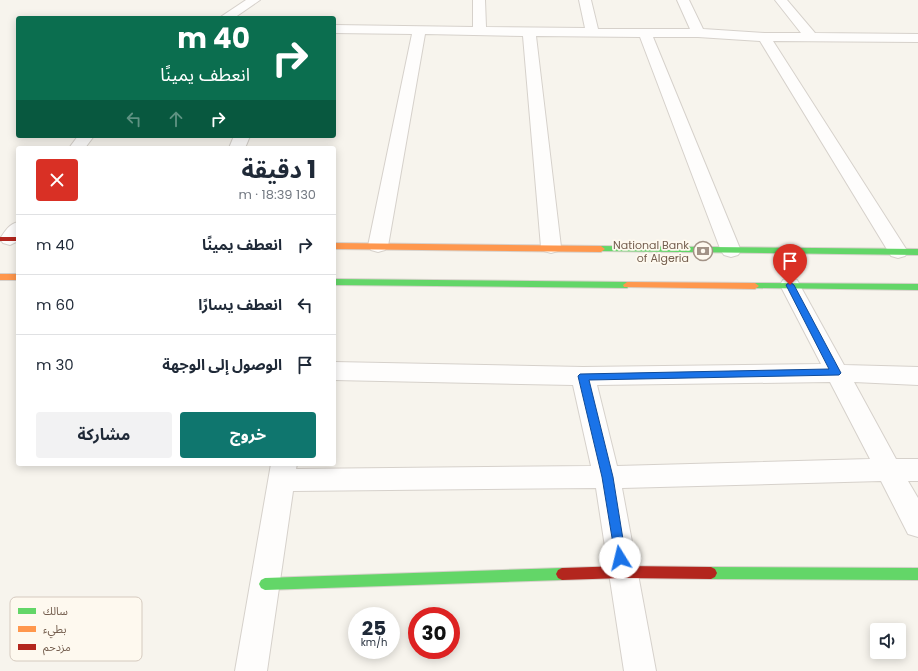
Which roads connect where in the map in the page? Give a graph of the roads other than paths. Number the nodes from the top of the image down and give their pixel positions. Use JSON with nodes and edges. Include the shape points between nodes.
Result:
{"nodes":[{"id":1,"x":479,"y":0,"type":"edge"},
{"id":2,"x":585,"y":0,"type":"edge"},
{"id":3,"x":683,"y":0,"type":"edge"},
{"id":4,"x":782,"y":0,"type":"edge"},
{"id":5,"x":245,"y":2,"type":"edge"},
{"id":6,"x":228,"y":16,"type":"edge"},
{"id":7,"x":336,"y":29,"type":"edge"},
{"id":8,"x":419,"y":30,"type":"junction"},
{"id":9,"x":480,"y":31,"type":"junction"},
{"id":10,"x":529,"y":32,"type":"junction"},
{"id":11,"x":593,"y":33,"type":"junction"},
{"id":12,"x":645,"y":33,"type":"junction"},
{"id":13,"x":698,"y":34,"type":"junction"},
{"id":14,"x":764,"y":37,"type":"junction"},
{"id":15,"x":811,"y":37,"type":"junction"},
{"id":16,"x":918,"y":38,"type":"edge"},
{"id":17,"x":336,"y":246,"type":"edge"},
{"id":18,"x":378,"y":246,"type":"junction"},
{"id":19,"x":551,"y":248,"type":"junction"},
{"id":20,"x":731,"y":251,"type":"junction"},
{"id":21,"x":898,"y":252,"type":"junction"},
{"id":22,"x":918,"y":252,"type":"edge"},
{"id":23,"x":0,"y":277,"type":"edge"},
{"id":24,"x":16,"y":277,"type":"edge"},
{"id":25,"x":336,"y":282,"type":"edge"},
{"id":26,"x":790,"y":285,"type":"junction"},
{"id":27,"x":918,"y":287,"type":"edge"},
{"id":28,"x":336,"y":371,"type":"edge"},
{"id":29,"x":836,"y":373,"type":"junction"},
{"id":30,"x":583,"y":376,"type":"junction"},
{"id":31,"x":918,"y":376,"type":"edge"},
{"id":32,"x":889,"y":470,"type":"junction"},
{"id":33,"x":918,"y":470,"type":"edge"},
{"id":34,"x":283,"y":472,"type":"edge"},
{"id":35,"x":607,"y":477,"type":"junction"},
{"id":36,"x":918,"y":525,"type":"edge"},
{"id":37,"x":623,"y":572,"type":"junction"},
{"id":38,"x":918,"y":574,"type":"edge"},
{"id":39,"x":265,"y":584,"type":"junction"},
{"id":40,"x":250,"y":671,"type":"edge"},
{"id":41,"x":640,"y":671,"type":"edge"}],
"edges":[{"from":1,"to":9,"type":"street"},
{"from":2,"to":11,"type":"street"},
{"from":3,"to":13,"type":"street"},
{"from":4,"to":15,"type":"street"},
{"from":5,"to":6,"type":"street"},
{"from":7,"to":8,"type":"street"},
{"from":8,"to":9,"type":"street"},
{"from":8,"to":18,"type":"street"},
{"from":9,"to":10,"type":"street"},
{"from":10,"to":11,"type":"street"},
{"from":10,"to":19,"type":"street"},
{"from":11,"to":12,"type":"street"},
{"from":12,"to":13,"type":"street"},
{"from":12,"to":20,"type":"street"},
{"from":13,"to":14,"type":"street"},
{"from":14,"to":15,"type":"street"},
{"from":14,"to":21,"type":"street"},
{"from":15,"to":16,"type":"street"},
{"from":17,"to":18,"type":"main road"},
{"from":18,"to":19,"type":"main road"},
{"from":19,"to":20,"type":"main road"},
{"from":20,"to":21,"type":"main road"},
{"from":21,"to":22,"type":"main road"},
{"from":23,"to":24,"type":"main road"},
{"from":25,"to":26,"type":"main road"},
{"from":26,"to":27,"type":"main road"},
{"from":26,"to":29,"type":"street"},
{"from":28,"to":30,"type":"street"},
{"from":29,"to":30,"type":"street"},
{"from":29,"to":31,"type":"street"},
{"from":29,"to":32,"type":"street"},
{"from":30,"to":35,"type":"street"},
{"from":32,"to":33,"type":"street"},
{"from":32,"to":35,"type":"street"},
{"from":32,"to":36,"type":"street"},
{"from":34,"to":35,"type":"street"},
{"from":34,"to":39,"type":"street"},
{"from":35,"to":37,"type":"street"},
{"from":37,"to":38,"type":"main road"},
{"from":37,"to":39,"type":"main road"},
{"from":37,"to":41,"type":"street"},
{"from":39,"to":40,"type":"street"}]}
